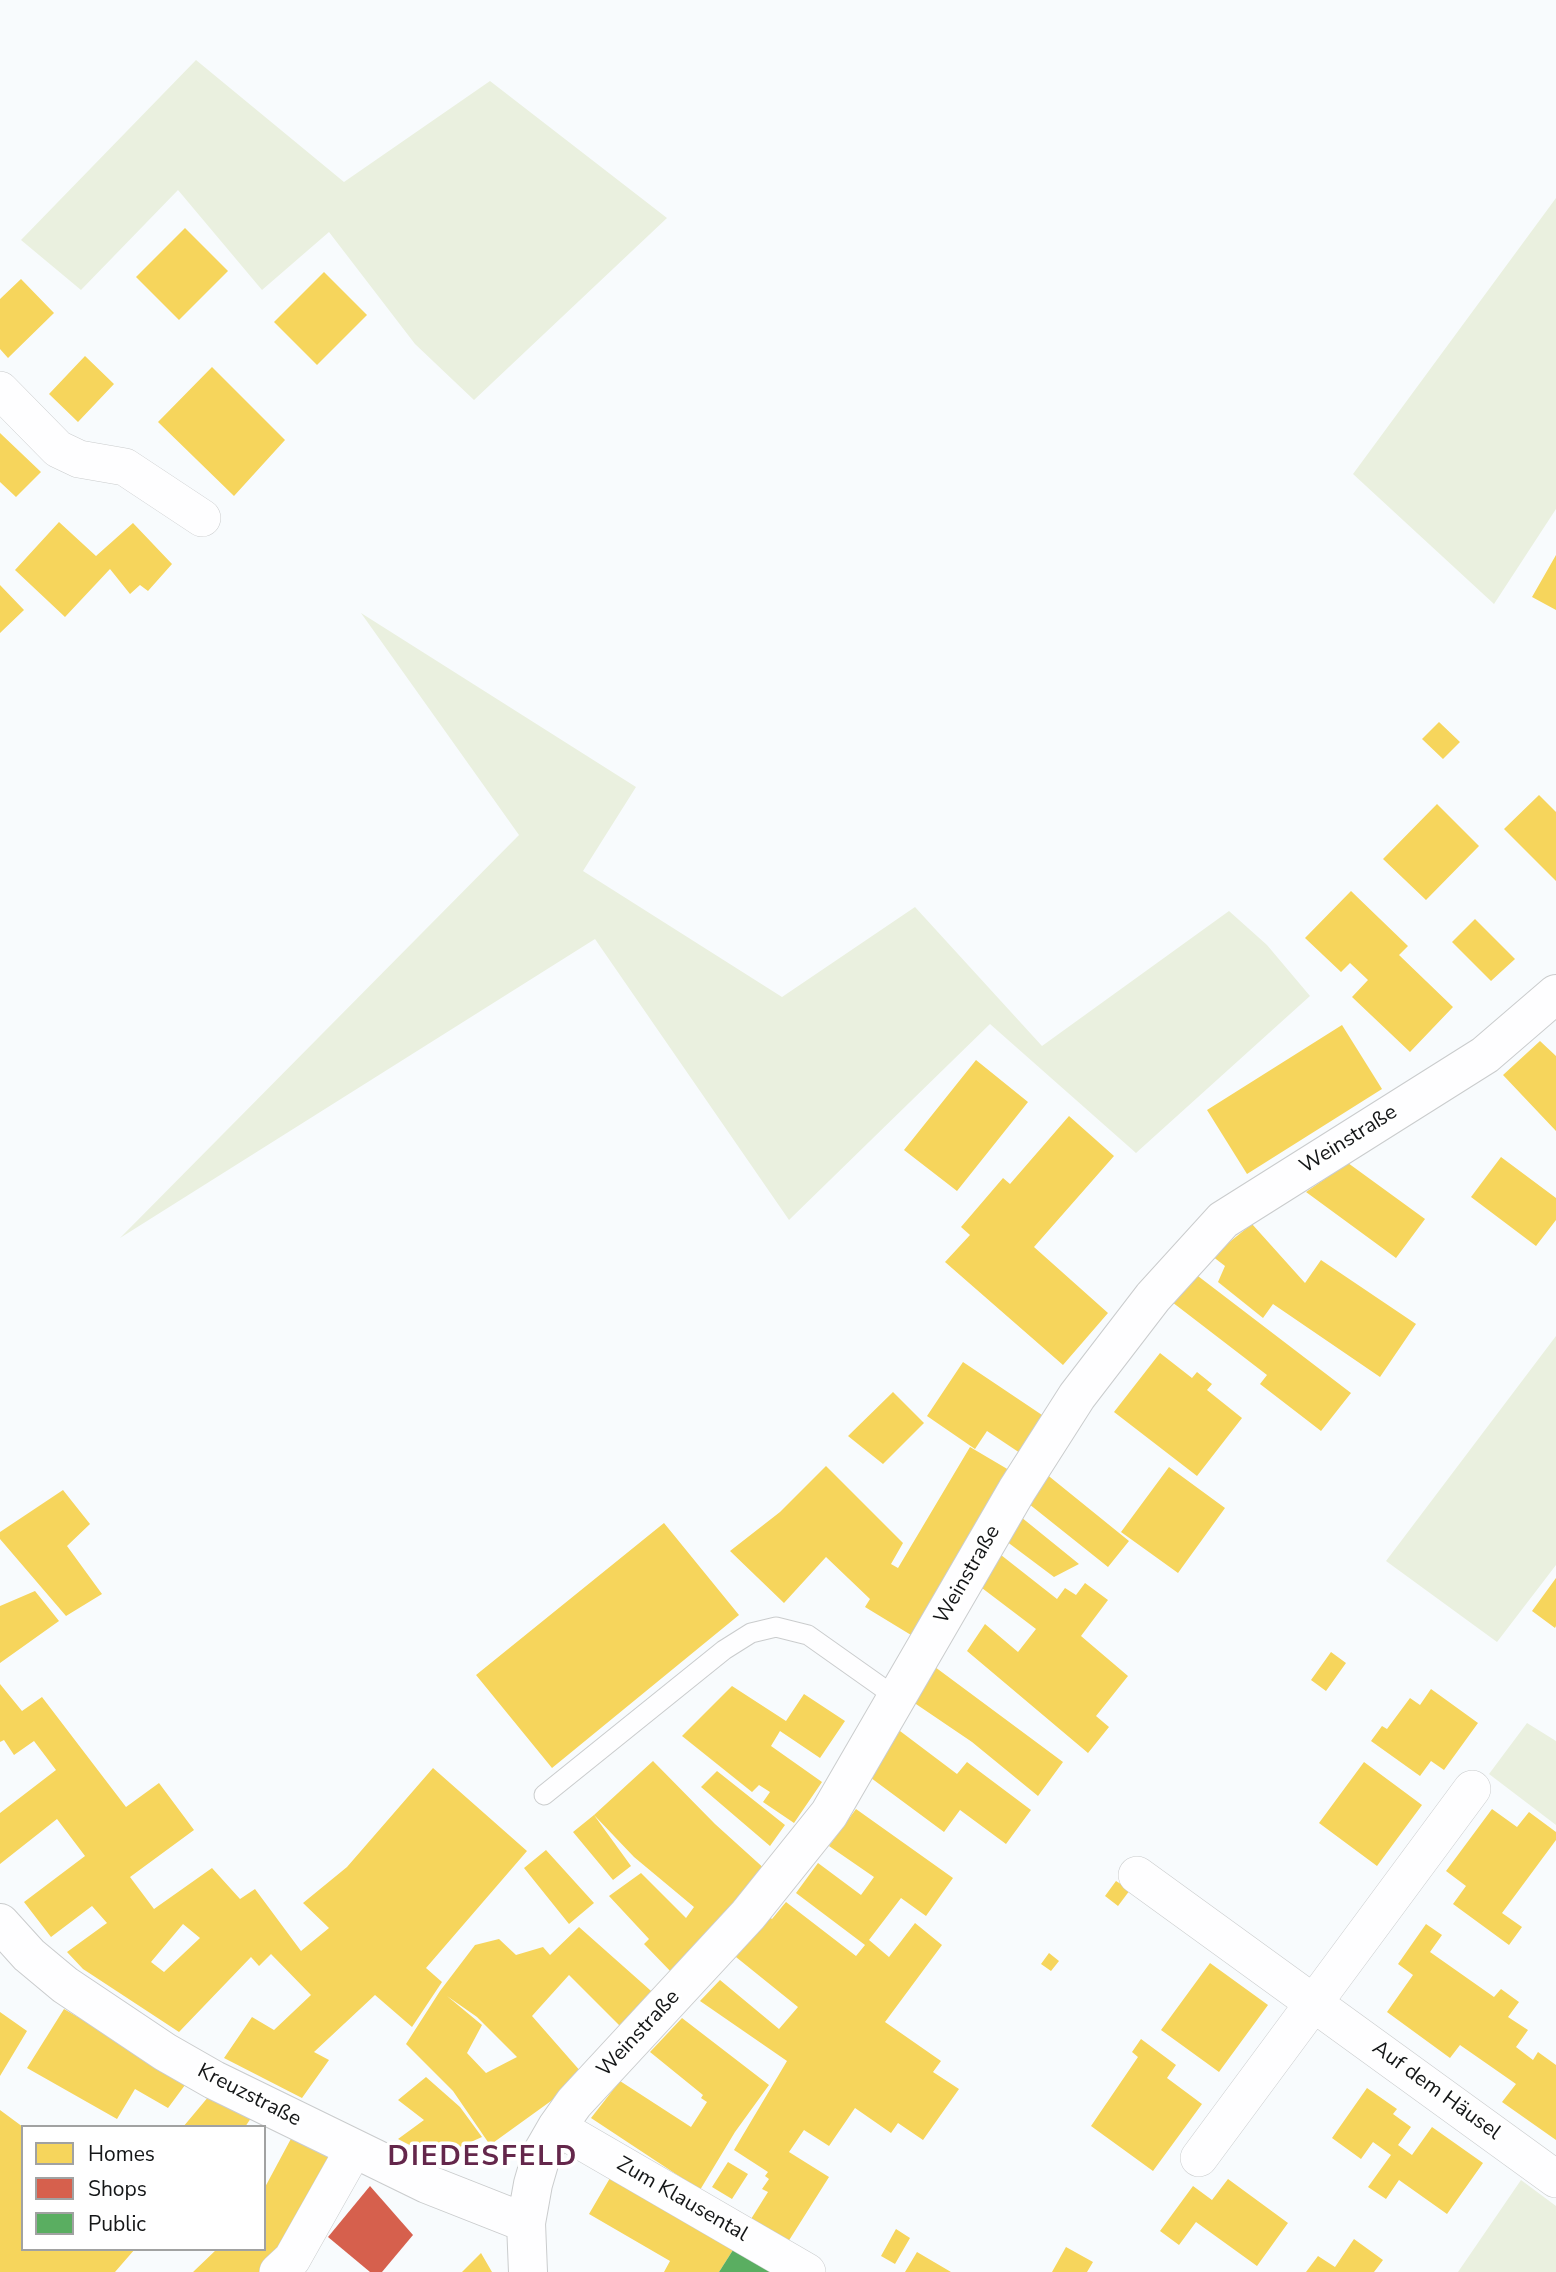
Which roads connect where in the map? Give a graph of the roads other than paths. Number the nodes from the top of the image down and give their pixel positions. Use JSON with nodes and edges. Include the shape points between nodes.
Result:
{"nodes":[{"id":1,"x":0,"y":390,"type":"edge"},
{"id":2,"x":202,"y":519,"type":"dead end"},
{"id":3,"x":1556,"y":994,"type":"edge"},
{"id":4,"x":897,"y":1698,"type":"junction"},
{"id":5,"x":1472,"y":1788,"type":"dead end"},
{"id":6,"x":544,"y":1795,"type":"dead end"},
{"id":7,"x":1137,"y":1875,"type":"dead end"},
{"id":8,"x":0,"y":1923,"type":"edge"},
{"id":9,"x":1315,"y":2003,"type":"junction"},
{"id":10,"x":557,"y":2127,"type":"junction"},
{"id":11,"x":354,"y":2149,"type":"junction"},
{"id":12,"x":1199,"y":2158,"type":"dead end"},
{"id":13,"x":1556,"y":2179,"type":"edge"},
{"id":14,"x":526,"y":2223,"type":"junction"},
{"id":15,"x":278,"y":2272,"type":"edge"},
{"id":16,"x":528,"y":2272,"type":"edge"},
{"id":17,"x":807,"y":2272,"type":"edge"}],
"edges":[{"from":1,"to":2,"type":"street","via":[[58,449],[79,459],[125,467]]},
{"from":3,"to":4,"type":"street","name":"Weinstraße","via":[[1485,1055],[1223,1220],[1153,1297],[1077,1396]]},
{"from":4,"to":6,"type":"lane","via":[[808,1635],[776,1627],[751,1633]]},
{"from":4,"to":10,"type":"street","name":"Weinstraße","via":[[829,1814],[796,1858]]},
{"from":5,"to":9,"type":"street"},
{"from":7,"to":9,"type":"street","name":"Auf dem Häusel"},
{"from":8,"to":11,"type":"street","name":"Kreuzstraße","via":[[65,1984],[164,2052]]},
{"from":9,"to":12,"type":"street"},
{"from":9,"to":13,"type":"street","name":"Auf dem Häusel"},
{"from":10,"to":14,"type":"street","name":"Weinstraße","via":[[542,2153]]},
{"from":10,"to":17,"type":"street","name":"Zum Klausental"},
{"from":11,"to":14,"type":"street","name":"Kreuzstraße"},
{"from":11,"to":15,"type":"street","via":[[292,2259]]},
{"from":14,"to":16,"type":"street","name":"Weinstraße"}]}
